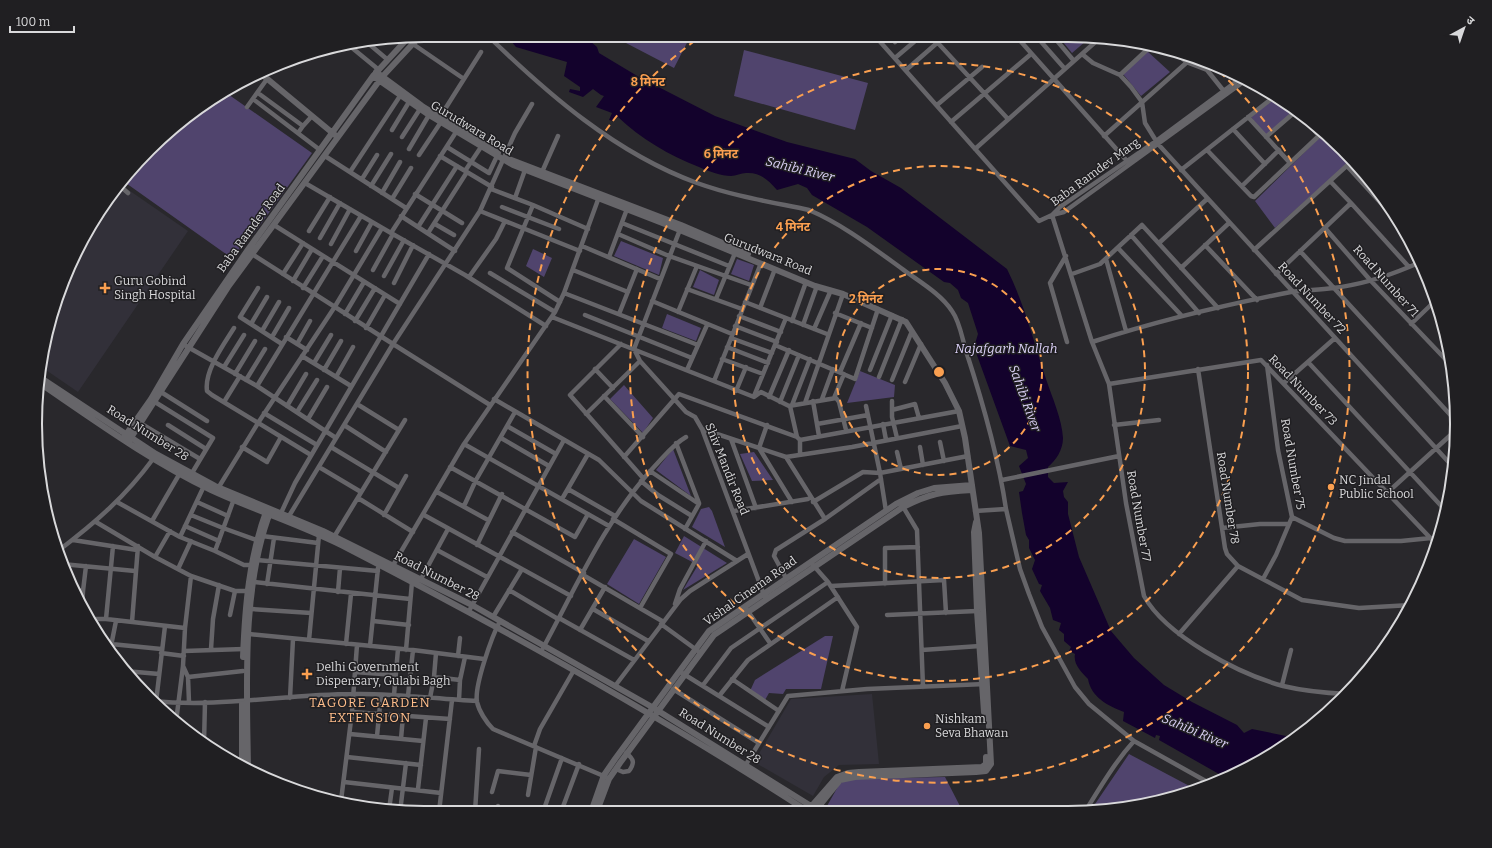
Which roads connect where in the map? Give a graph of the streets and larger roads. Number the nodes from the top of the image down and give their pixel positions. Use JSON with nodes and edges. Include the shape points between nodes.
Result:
{"nodes":[{"id":1,"x":494,"y":42,"type":"edge"},
{"id":2,"x":880,"y":42,"type":"edge"},
{"id":3,"x":914,"y":42,"type":"edge"},
{"id":4,"x":937,"y":42,"type":"joint"},
{"id":5,"x":1021,"y":42,"type":"edge"},
{"id":6,"x":1041,"y":42,"type":"edge"},
{"id":7,"x":1058,"y":42,"type":"edge"},
{"id":8,"x":402,"y":43,"type":"edge"},
{"id":9,"x":1096,"y":43,"type":"edge"},
{"id":10,"x":413,"y":44,"type":"joint"},
{"id":11,"x":371,"y":46,"type":"edge"},
{"id":12,"x":352,"y":48,"type":"edge"},
{"id":13,"x":1147,"y":50,"type":"edge"},
{"id":14,"x":481,"y":52,"type":"dead end"},
{"id":15,"x":1031,"y":54,"type":"junction"},
{"id":16,"x":1082,"y":54,"type":"junction"},
{"id":17,"x":895,"y":58,"type":"junction"},
{"id":18,"x":388,"y":60,"type":"junction"},
{"id":19,"x":1074,"y":60,"type":"junction"},
{"id":20,"x":1186,"y":62,"type":"joint"},
{"id":21,"x":982,"y":67,"type":"dead end"},
{"id":22,"x":1065,"y":69,"type":"junction"},
{"id":23,"x":906,"y":70,"type":"junction"},
{"id":24,"x":376,"y":73,"type":"junction"},
{"id":25,"x":1120,"y":75,"type":"junction"},
{"id":26,"x":265,"y":77,"type":"edge"},
{"id":27,"x":970,"y":78,"type":"junction"},
{"id":28,"x":267,"y":79,"type":"junction"},
{"id":29,"x":381,"y":79,"type":"junction"},
{"id":30,"x":464,"y":79,"type":"junction"},
{"id":31,"x":1053,"y":79,"type":"junction"},
{"id":32,"x":1237,"y":81,"type":"edge"},
{"id":33,"x":1241,"y":83,"type":"edge"},
{"id":34,"x":1223,"y":90,"type":"junction"},
{"id":35,"x":258,"y":93,"type":"junction"},
{"id":36,"x":984,"y":94,"type":"junction"},
{"id":37,"x":400,"y":96,"type":"junction"},
{"id":38,"x":253,"y":100,"type":"junction"},
{"id":39,"x":1270,"y":100,"type":"edge"},
{"id":40,"x":409,"y":102,"type":"junction"},
{"id":41,"x":1142,"y":102,"type":"junction"},
{"id":42,"x":532,"y":104,"type":"dead end"},
{"id":43,"x":937,"y":105,"type":"junction"},
{"id":44,"x":247,"y":107,"type":"dead end"},
{"id":45,"x":420,"y":109,"type":"junction"},
{"id":46,"x":429,"y":115,"type":"junction"},
{"id":47,"x":1292,"y":115,"type":"edge"},
{"id":48,"x":312,"y":116,"type":"junction"},
{"id":49,"x":1248,"y":117,"type":"junction"},
{"id":50,"x":440,"y":119,"type":"junction"},
{"id":51,"x":1008,"y":119,"type":"junction"},
{"id":52,"x":951,"y":122,"type":"junction"},
{"id":53,"x":304,"y":126,"type":"junction"},
{"id":54,"x":1233,"y":129,"type":"junction"},
{"id":55,"x":392,"y":130,"type":"dead end"},
{"id":56,"x":458,"y":130,"type":"junction"},
{"id":57,"x":298,"y":133,"type":"junction"},
{"id":58,"x":335,"y":135,"type":"junction"},
{"id":59,"x":558,"y":136,"type":"dead end"},
{"id":60,"x":1104,"y":136,"type":"junction"},
{"id":61,"x":1319,"y":136,"type":"edge"},
{"id":62,"x":402,"y":137,"type":"dead end"},
{"id":63,"x":1266,"y":137,"type":"junction"},
{"id":64,"x":1157,"y":142,"type":"junction"},
{"id":65,"x":447,"y":146,"type":"junction"},
{"id":66,"x":480,"y":147,"type":"junction"},
{"id":67,"x":409,"y":148,"type":"dead end"},
{"id":68,"x":975,"y":149,"type":"junction"},
{"id":69,"x":320,"y":150,"type":"junction"},
{"id":70,"x":1207,"y":150,"type":"junction"},
{"id":71,"x":1279,"y":150,"type":"junction"},
{"id":72,"x":391,"y":154,"type":"dead end"},
{"id":73,"x":377,"y":155,"type":"dead end"},
{"id":74,"x":419,"y":155,"type":"dead end"},
{"id":75,"x":325,"y":156,"type":"junction"},
{"id":76,"x":440,"y":156,"type":"junction"},
{"id":77,"x":497,"y":156,"type":"junction"},
{"id":78,"x":504,"y":159,"type":"junction"},
{"id":79,"x":1127,"y":161,"type":"junction"},
{"id":80,"x":400,"y":162,"type":"dead end"},
{"id":81,"x":471,"y":162,"type":"junction"},
{"id":82,"x":1290,"y":163,"type":"junction"},
{"id":83,"x":1265,"y":164,"type":"junction"},
{"id":84,"x":457,"y":166,"type":"junction"},
{"id":85,"x":1347,"y":166,"type":"joint"},
{"id":86,"x":411,"y":168,"type":"dead end"},
{"id":87,"x":525,"y":170,"type":"junction"},
{"id":88,"x":1181,"y":170,"type":"junction"},
{"id":89,"x":466,"y":171,"type":"junction"},
{"id":90,"x":350,"y":172,"type":"junction"},
{"id":91,"x":542,"y":172,"type":"junction"},
{"id":92,"x":362,"y":180,"type":"junction"},
{"id":93,"x":1330,"y":181,"type":"junction"},
{"id":94,"x":305,"y":183,"type":"junction"},
{"id":95,"x":371,"y":186,"type":"junction"},
{"id":96,"x":1242,"y":186,"type":"junction"},
{"id":97,"x":491,"y":188,"type":"junction"},
{"id":98,"x":123,"y":189,"type":"edge"},
{"id":99,"x":128,"y":193,"type":"dead end"},
{"id":100,"x":382,"y":193,"type":"junction"},
{"id":101,"x":415,"y":194,"type":"junction"},
{"id":102,"x":599,"y":196,"type":"junction"},
{"id":103,"x":330,"y":197,"type":"junction"},
{"id":104,"x":1375,"y":197,"type":"edge"},
{"id":105,"x":515,"y":198,"type":"junction"},
{"id":106,"x":392,"y":199,"type":"junction"},
{"id":107,"x":1207,"y":199,"type":"junction"},
{"id":108,"x":340,"y":203,"type":"junction"},
{"id":109,"x":1351,"y":203,"type":"junction"},
{"id":110,"x":431,"y":205,"type":"junction"},
{"id":111,"x":533,"y":206,"type":"junction"},
{"id":112,"x":502,"y":207,"type":"dead end"},
{"id":113,"x":406,"y":208,"type":"junction"},
{"id":114,"x":350,"y":209,"type":"junction"},
{"id":115,"x":627,"y":209,"type":"junction"},
{"id":116,"x":480,"y":211,"type":"junction"},
{"id":117,"x":442,"y":212,"type":"junction"},
{"id":118,"x":1052,"y":215,"type":"junction"},
{"id":119,"x":362,"y":216,"type":"junction"},
{"id":120,"x":401,"y":216,"type":"junction"},
{"id":121,"x":529,"y":217,"type":"junction"},
{"id":122,"x":504,"y":221,"type":"junction"},
{"id":123,"x":372,"y":222,"type":"junction"},
{"id":124,"x":462,"y":223,"type":"dead end"},
{"id":125,"x":622,"y":223,"type":"junction"},
{"id":126,"x":1229,"y":223,"type":"junction"},
{"id":127,"x":434,"y":224,"type":"junction"},
{"id":128,"x":274,"y":225,"type":"junction"},
{"id":129,"x":418,"y":227,"type":"junction"},
{"id":130,"x":382,"y":228,"type":"junction"},
{"id":131,"x":680,"y":228,"type":"junction"},
{"id":132,"x":1325,"y":228,"type":"junction"},
{"id":133,"x":524,"y":229,"type":"junction"},
{"id":134,"x":559,"y":229,"type":"dead end"},
{"id":135,"x":588,"y":229,"type":"junction"},
{"id":136,"x":309,"y":231,"type":"dead end"},
{"id":137,"x":392,"y":233,"type":"junction"},
{"id":138,"x":428,"y":234,"type":"junction"},
{"id":139,"x":618,"y":234,"type":"junction"},
{"id":140,"x":454,"y":235,"type":"dead end"},
{"id":141,"x":1131,"y":235,"type":"junction"},
{"id":142,"x":261,"y":238,"type":"junction"},
{"id":143,"x":320,"y":238,"type":"dead end"},
{"id":144,"x":404,"y":240,"type":"junction"},
{"id":145,"x":1159,"y":243,"type":"junction"},
{"id":146,"x":303,"y":244,"type":"junction"},
{"id":147,"x":331,"y":244,"type":"dead end"},
{"id":148,"x":674,"y":244,"type":"junction"},
{"id":149,"x":414,"y":245,"type":"junction"},
{"id":150,"x":1205,"y":245,"type":"junction"},
{"id":151,"x":581,"y":248,"type":"junction"},
{"id":152,"x":1118,"y":248,"type":"junction"},
{"id":153,"x":312,"y":249,"type":"junction"},
{"id":154,"x":1254,"y":250,"type":"junction"},
{"id":155,"x":356,"y":251,"type":"dead end"},
{"id":156,"x":1300,"y":251,"type":"junction"},
{"id":157,"x":455,"y":252,"type":"junction"},
{"id":158,"x":735,"y":253,"type":"junction"},
{"id":159,"x":252,"y":254,"type":"junction"},
{"id":160,"x":429,"y":254,"type":"junction"},
{"id":161,"x":323,"y":256,"type":"junction"},
{"id":162,"x":669,"y":256,"type":"junction"},
{"id":163,"x":1066,"y":256,"type":"junction"},
{"id":164,"x":609,"y":258,"type":"junction"},
{"id":165,"x":1106,"y":259,"type":"junction"},
{"id":166,"x":333,"y":263,"type":"junction"},
{"id":167,"x":761,"y":263,"type":"junction"},
{"id":168,"x":447,"y":264,"type":"junction"},
{"id":169,"x":1415,"y":264,"type":"edge"},
{"id":170,"x":697,"y":266,"type":"junction"},
{"id":171,"x":729,"y":266,"type":"junction"},
{"id":172,"x":1409,"y":267,"type":"junction"},
{"id":173,"x":1181,"y":268,"type":"junction"},
{"id":174,"x":637,"y":269,"type":"junction"},
{"id":175,"x":775,"y":269,"type":"junction"},
{"id":176,"x":373,"y":270,"type":"dead end"},
{"id":177,"x":573,"y":270,"type":"junction"},
{"id":178,"x":490,"y":272,"type":"dead end"},
{"id":179,"x":283,"y":274,"type":"junction"},
{"id":180,"x":1072,"y":274,"type":"junction"},
{"id":181,"x":1276,"y":274,"type":"junction"},
{"id":182,"x":354,"y":276,"type":"junction"},
{"id":183,"x":384,"y":276,"type":"dead end"},
{"id":184,"x":725,"y":276,"type":"junction"},
{"id":185,"x":469,"y":278,"type":"junction"},
{"id":186,"x":660,"y":279,"type":"junction"},
{"id":187,"x":293,"y":281,"type":"junction"},
{"id":188,"x":1371,"y":281,"type":"junction"},
{"id":189,"x":364,"y":282,"type":"junction"},
{"id":190,"x":806,"y":282,"type":"junction"},
{"id":191,"x":394,"y":283,"type":"dead end"},
{"id":192,"x":751,"y":285,"type":"junction"},
{"id":193,"x":819,"y":286,"type":"junction"},
{"id":194,"x":258,"y":288,"type":"dead end"},
{"id":195,"x":303,"y":288,"type":"junction"},
{"id":196,"x":375,"y":288,"type":"junction"},
{"id":197,"x":1335,"y":288,"type":"junction"},
{"id":198,"x":688,"y":289,"type":"junction"},
{"id":199,"x":831,"y":290,"type":"junction"},
{"id":200,"x":628,"y":292,"type":"junction"},
{"id":201,"x":1292,"y":292,"type":"junction"},
{"id":202,"x":564,"y":293,"type":"junction"},
{"id":203,"x":313,"y":294,"type":"junction"},
{"id":204,"x":843,"y":294,"type":"junction"},
{"id":205,"x":386,"y":295,"type":"junction"},
{"id":206,"x":267,"y":297,"type":"dead end"},
{"id":207,"x":716,"y":299,"type":"junction"},
{"id":208,"x":1256,"y":300,"type":"junction"},
{"id":209,"x":652,"y":301,"type":"junction"},
{"id":210,"x":279,"y":302,"type":"dead end"},
{"id":211,"x":560,"y":302,"type":"junction"},
{"id":212,"x":745,"y":302,"type":"junction"},
{"id":213,"x":400,"y":304,"type":"junction"},
{"id":214,"x":1431,"y":305,"type":"edge"},
{"id":215,"x":289,"y":308,"type":"dead end"},
{"id":216,"x":334,"y":308,"type":"junction"},
{"id":217,"x":760,"y":308,"type":"junction"},
{"id":218,"x":1218,"y":308,"type":"junction"},
{"id":219,"x":742,"y":309,"type":"junction"},
{"id":220,"x":878,"y":309,"type":"junction"},
{"id":221,"x":555,"y":312,"type":"junction"},
{"id":222,"x":678,"y":312,"type":"junction"},
{"id":223,"x":835,"y":313,"type":"junction"},
{"id":224,"x":1199,"y":313,"type":"junction"},
{"id":225,"x":344,"y":314,"type":"junction"},
{"id":226,"x":619,"y":314,"type":"junction"},
{"id":227,"x":585,"y":315,"type":"dead end"},
{"id":228,"x":892,"y":315,"type":"junction"},
{"id":229,"x":552,"y":316,"type":"junction"},
{"id":230,"x":740,"y":316,"type":"junction"},
{"id":231,"x":1182,"y":316,"type":"junction"},
{"id":232,"x":786,"y":318,"type":"junction"},
{"id":233,"x":902,"y":319,"type":"junction"},
{"id":234,"x":310,"y":321,"type":"dead end"},
{"id":235,"x":355,"y":321,"type":"junction"},
{"id":236,"x":792,"y":321,"type":"junction"},
{"id":237,"x":861,"y":323,"type":"junction"},
{"id":238,"x":251,"y":324,"type":"junction"},
{"id":239,"x":644,"y":324,"type":"junction"},
{"id":240,"x":1411,"y":324,"type":"junction"},
{"id":241,"x":706,"y":325,"type":"junction"},
{"id":242,"x":803,"y":325,"type":"junction"},
{"id":243,"x":546,"y":326,"type":"junction"},
{"id":244,"x":735,"y":326,"type":"junction"},
{"id":245,"x":234,"y":328,"type":"dead end"},
{"id":246,"x":366,"y":328,"type":"junction"},
{"id":247,"x":872,"y":328,"type":"junction"},
{"id":248,"x":814,"y":329,"type":"junction"},
{"id":249,"x":262,"y":331,"type":"junction"},
{"id":250,"x":912,"y":331,"type":"junction"},
{"id":251,"x":1126,"y":331,"type":"junction"},
{"id":252,"x":781,"y":332,"type":"junction"},
{"id":253,"x":827,"y":334,"type":"junction"},
{"id":254,"x":244,"y":335,"type":"dead end"},
{"id":255,"x":331,"y":335,"type":"dead end"},
{"id":256,"x":731,"y":336,"type":"junction"},
{"id":257,"x":272,"y":337,"type":"junction"},
{"id":258,"x":286,"y":337,"type":"junction"},
{"id":259,"x":380,"y":337,"type":"junction"},
{"id":260,"x":639,"y":337,"type":"junction"},
{"id":261,"x":1335,"y":338,"type":"junction"},
{"id":262,"x":255,"y":341,"type":"dead end"},
{"id":263,"x":342,"y":341,"type":"dead end"},
{"id":264,"x":1067,"y":342,"type":"dead end"},
{"id":265,"x":1092,"y":342,"type":"junction"},
{"id":266,"x":776,"y":343,"type":"junction"},
{"id":267,"x":282,"y":344,"type":"junction"},
{"id":268,"x":297,"y":344,"type":"junction"},
{"id":269,"x":393,"y":344,"type":"junction"},
{"id":270,"x":621,"y":344,"type":"junction"},
{"id":271,"x":921,"y":344,"type":"junction"},
{"id":272,"x":186,"y":345,"type":"junction"},
{"id":273,"x":698,"y":345,"type":"junction"},
{"id":274,"x":727,"y":347,"type":"junction"},
{"id":275,"x":353,"y":348,"type":"dead end"},
{"id":276,"x":265,"y":349,"type":"dead end"},
{"id":277,"x":634,"y":349,"type":"junction"},
{"id":278,"x":307,"y":350,"type":"junction"},
{"id":279,"x":789,"y":350,"type":"junction"},
{"id":280,"x":1443,"y":352,"type":"edge"},
{"id":281,"x":772,"y":353,"type":"junction"},
{"id":282,"x":799,"y":354,"type":"junction"},
{"id":283,"x":302,"y":356,"type":"junction"},
{"id":284,"x":692,"y":358,"type":"junction"},
{"id":285,"x":722,"y":359,"type":"junction"},
{"id":286,"x":810,"y":359,"type":"junction"},
{"id":287,"x":214,"y":361,"type":"junction"},
{"id":288,"x":640,"y":361,"type":"junction"},
{"id":289,"x":1308,"y":362,"type":"junction"},
{"id":290,"x":314,"y":363,"type":"junction"},
{"id":291,"x":768,"y":363,"type":"junction"},
{"id":292,"x":818,"y":363,"type":"junction"},
{"id":293,"x":1267,"y":365,"type":"junction"},
{"id":294,"x":224,"y":367,"type":"junction"},
{"id":295,"x":746,"y":367,"type":"junction"},
{"id":296,"x":596,"y":369,"type":"junction"},
{"id":297,"x":833,"y":369,"type":"junction"},
{"id":298,"x":1198,"y":369,"type":"junction"},
{"id":299,"x":324,"y":370,"type":"junction"},
{"id":300,"x":687,"y":370,"type":"junction"},
{"id":301,"x":870,"y":370,"type":"dead end"},
{"id":302,"x":842,"y":373,"type":"junction"},
{"id":303,"x":306,"y":374,"type":"dead end"},
{"id":304,"x":763,"y":374,"type":"junction"},
{"id":305,"x":238,"y":375,"type":"junction"},
{"id":306,"x":336,"y":377,"type":"junction"},
{"id":307,"x":879,"y":377,"type":"dead end"},
{"id":308,"x":246,"y":380,"type":"junction"},
{"id":309,"x":317,"y":380,"type":"dead end"},
{"id":310,"x":892,"y":380,"type":"dead end"},
{"id":311,"x":44,"y":381,"type":"edge"},
{"id":312,"x":714,"y":382,"type":"junction"},
{"id":313,"x":905,"y":382,"type":"dead end"},
{"id":314,"x":1284,"y":383,"type":"junction"},
{"id":315,"x":1108,"y":384,"type":"junction"},
{"id":316,"x":44,"y":386,"type":"edge"},
{"id":317,"x":257,"y":386,"type":"junction"},
{"id":318,"x":351,"y":386,"type":"junction"},
{"id":319,"x":327,"y":387,"type":"dead end"},
{"id":320,"x":613,"y":388,"type":"junction"},
{"id":321,"x":736,"y":391,"type":"junction"},
{"id":322,"x":161,"y":392,"type":"junction"},
{"id":323,"x":604,"y":396,"type":"junction"},
{"id":324,"x":754,"y":397,"type":"junction"},
{"id":325,"x":770,"y":397,"type":"junction"},
{"id":326,"x":274,"y":398,"type":"junction"},
{"id":327,"x":834,"y":398,"type":"junction"},
{"id":328,"x":494,"y":399,"type":"junction"},
{"id":329,"x":675,"y":399,"type":"junction"},
{"id":330,"x":822,"y":399,"type":"junction"},
{"id":331,"x":892,"y":400,"type":"dead end"},
{"id":332,"x":813,"y":401,"type":"junction"},
{"id":333,"x":155,"y":402,"type":"junction"},
{"id":334,"x":224,"y":402,"type":"junction"},
{"id":335,"x":780,"y":402,"type":"junction"},
{"id":336,"x":805,"y":403,"type":"junction"},
{"id":337,"x":357,"y":404,"type":"junction"},
{"id":338,"x":490,"y":405,"type":"junction"},
{"id":339,"x":287,"y":406,"type":"junction"},
{"id":340,"x":791,"y":406,"type":"junction"},
{"id":341,"x":866,"y":406,"type":"dead end"},
{"id":342,"x":892,"y":410,"type":"junction"},
{"id":343,"x":958,"y":411,"type":"junction"},
{"id":344,"x":298,"y":412,"type":"junction"},
{"id":345,"x":515,"y":412,"type":"junction"},
{"id":346,"x":264,"y":413,"type":"junction"},
{"id":347,"x":1450,"y":413,"type":"edge"},
{"id":348,"x":586,"y":414,"type":"junction"},
{"id":349,"x":868,"y":415,"type":"junction"},
{"id":350,"x":918,"y":418,"type":"junction"},
{"id":351,"x":308,"y":419,"type":"junction"},
{"id":352,"x":842,"y":419,"type":"junction"},
{"id":353,"x":405,"y":420,"type":"dead end"},
{"id":354,"x":1159,"y":420,"type":"dead end"},
{"id":355,"x":207,"y":421,"type":"dead end"},
{"id":356,"x":894,"y":422,"type":"junction"},
{"id":357,"x":140,"y":423,"type":"junction"},
{"id":358,"x":258,"y":423,"type":"junction"},
{"id":359,"x":816,"y":424,"type":"junction"},
{"id":360,"x":883,"y":424,"type":"junction"},
{"id":361,"x":168,"y":425,"type":"dead end"},
{"id":362,"x":344,"y":425,"type":"junction"},
{"id":363,"x":767,"y":425,"type":"junction"},
{"id":364,"x":1114,"y":425,"type":"junction"},
{"id":365,"x":507,"y":426,"type":"junction"},
{"id":366,"x":870,"y":426,"type":"junction"},
{"id":367,"x":962,"y":426,"type":"junction"},
{"id":368,"x":702,"y":428,"type":"junction"},
{"id":369,"x":326,"y":430,"type":"junction"},
{"id":370,"x":399,"y":430,"type":"junction"},
{"id":371,"x":846,"y":430,"type":"junction"},
{"id":372,"x":819,"y":436,"type":"junction"},
{"id":373,"x":1450,"y":436,"type":"edge"},
{"id":374,"x":281,"y":437,"type":"junction"},
{"id":375,"x":643,"y":437,"type":"junction"},
{"id":376,"x":686,"y":437,"type":"dead end"},
{"id":377,"x":127,"y":438,"type":"junction"},
{"id":378,"x":336,"y":438,"type":"junction"},
{"id":379,"x":500,"y":438,"type":"junction"},
{"id":380,"x":798,"y":438,"type":"junction"},
{"id":381,"x":897,"y":438,"type":"junction"},
{"id":382,"x":732,"y":439,"type":"junction"},
{"id":383,"x":564,"y":440,"type":"junction"},
{"id":384,"x":886,"y":440,"type":"junction"},
{"id":385,"x":940,"y":442,"type":"dead end"},
{"id":386,"x":676,"y":443,"type":"junction"},
{"id":387,"x":873,"y":443,"type":"junction"},
{"id":388,"x":464,"y":444,"type":"junction"},
{"id":389,"x":317,"y":445,"type":"junction"},
{"id":390,"x":242,"y":447,"type":"junction"},
{"id":391,"x":331,"y":447,"type":"junction"},
{"id":392,"x":920,"y":447,"type":"dead end"},
{"id":393,"x":759,"y":448,"type":"junction"},
{"id":394,"x":206,"y":449,"type":"junction"},
{"id":395,"x":1436,"y":449,"type":"junction"},
{"id":396,"x":386,"y":452,"type":"junction"},
{"id":397,"x":897,"y":452,"type":"dead end"},
{"id":398,"x":556,"y":454,"type":"junction"},
{"id":399,"x":588,"y":454,"type":"junction"},
{"id":400,"x":800,"y":454,"type":"junction"},
{"id":401,"x":311,"y":455,"type":"junction"},
{"id":402,"x":968,"y":456,"type":"junction"},
{"id":403,"x":1118,"y":456,"type":"junction"},
{"id":404,"x":489,"y":457,"type":"junction"},
{"id":405,"x":624,"y":457,"type":"junction"},
{"id":406,"x":786,"y":457,"type":"junction"},
{"id":407,"x":153,"y":459,"type":"junction"},
{"id":408,"x":200,"y":459,"type":"junction"},
{"id":409,"x":944,"y":461,"type":"junction"},
{"id":410,"x":1448,"y":462,"type":"edge"},
{"id":411,"x":923,"y":465,"type":"junction"},
{"id":412,"x":450,"y":466,"type":"junction"},
{"id":413,"x":549,"y":466,"type":"junction"},
{"id":414,"x":319,"y":467,"type":"junction"},
{"id":415,"x":902,"y":469,"type":"junction"},
{"id":416,"x":650,"y":471,"type":"junction"},
{"id":417,"x":373,"y":472,"type":"junction"},
{"id":418,"x":1410,"y":472,"type":"junction"},
{"id":419,"x":180,"y":473,"type":"junction"},
{"id":420,"x":192,"y":473,"type":"junction"},
{"id":421,"x":880,"y":473,"type":"junction"},
{"id":422,"x":406,"y":476,"type":"dead end"},
{"id":423,"x":642,"y":479,"type":"junction"},
{"id":424,"x":881,"y":479,"type":"junction"},
{"id":425,"x":476,"y":480,"type":"junction"},
{"id":426,"x":1002,"y":480,"type":"junction"},
{"id":427,"x":538,"y":485,"type":"junction"},
{"id":428,"x":204,"y":486,"type":"junction"},
{"id":429,"x":972,"y":487,"type":"junction"},
{"id":430,"x":399,"y":488,"type":"junction"},
{"id":431,"x":568,"y":489,"type":"junction"},
{"id":432,"x":217,"y":490,"type":"junction"},
{"id":433,"x":361,"y":492,"type":"junction"},
{"id":434,"x":437,"y":492,"type":"junction"},
{"id":435,"x":631,"y":492,"type":"junction"},
{"id":436,"x":1388,"y":493,"type":"junction"},
{"id":437,"x":502,"y":494,"type":"junction"},
{"id":438,"x":358,"y":498,"type":"junction"},
{"id":439,"x":234,"y":499,"type":"junction"},
{"id":440,"x":562,"y":499,"type":"junction"},
{"id":441,"x":811,"y":500,"type":"junction"},
{"id":442,"x":117,"y":502,"type":"junction"},
{"id":443,"x":196,"y":502,"type":"junction"},
{"id":444,"x":792,"y":502,"type":"junction"},
{"id":445,"x":699,"y":504,"type":"junction"},
{"id":446,"x":902,"y":504,"type":"junction"},
{"id":447,"x":464,"y":506,"type":"junction"},
{"id":448,"x":1441,"y":506,"type":"edge"},
{"id":449,"x":525,"y":508,"type":"junction"},
{"id":450,"x":756,"y":508,"type":"junction"},
{"id":451,"x":1006,"y":509,"type":"junction"},
{"id":452,"x":269,"y":510,"type":"junction"},
{"id":453,"x":886,"y":510,"type":"junction"},
{"id":454,"x":975,"y":511,"type":"junction"},
{"id":455,"x":734,"y":512,"type":"junction"},
{"id":456,"x":280,"y":513,"type":"junction"},
{"id":457,"x":588,"y":514,"type":"junction"},
{"id":458,"x":191,"y":515,"type":"junction"},
{"id":459,"x":384,"y":515,"type":"junction"},
{"id":460,"x":424,"y":515,"type":"junction"},
{"id":461,"x":228,"y":516,"type":"junction"},
{"id":462,"x":289,"y":516,"type":"junction"},
{"id":463,"x":692,"y":516,"type":"junction"},
{"id":464,"x":614,"y":517,"type":"junction"},
{"id":465,"x":1292,"y":517,"type":"junction"},
{"id":466,"x":825,"y":519,"type":"junction"},
{"id":467,"x":488,"y":520,"type":"junction"},
{"id":468,"x":976,"y":520,"type":"junction"},
{"id":469,"x":152,"y":521,"type":"junction"},
{"id":470,"x":96,"y":522,"type":"junction"},
{"id":471,"x":1288,"y":524,"type":"junction"},
{"id":472,"x":185,"y":526,"type":"junction"},
{"id":473,"x":609,"y":526,"type":"junction"},
{"id":474,"x":223,"y":528,"type":"junction"},
{"id":475,"x":685,"y":528,"type":"junction"},
{"id":476,"x":1222,"y":528,"type":"junction"},
{"id":477,"x":448,"y":529,"type":"junction"},
{"id":478,"x":170,"y":531,"type":"junction"},
{"id":479,"x":413,"y":532,"type":"junction"},
{"id":480,"x":512,"y":532,"type":"junction"},
{"id":481,"x":319,"y":535,"type":"junction"},
{"id":482,"x":334,"y":536,"type":"junction"},
{"id":483,"x":180,"y":537,"type":"junction"},
{"id":484,"x":259,"y":538,"type":"junction"},
{"id":485,"x":274,"y":538,"type":"junction"},
{"id":486,"x":1431,"y":538,"type":"joint"},
{"id":487,"x":73,"y":540,"type":"junction"},
{"id":488,"x":191,"y":541,"type":"junction"},
{"id":489,"x":219,"y":541,"type":"junction"},
{"id":490,"x":706,"y":541,"type":"junction"},
{"id":491,"x":318,"y":543,"type":"junction"},
{"id":492,"x":477,"y":545,"type":"junction"},
{"id":493,"x":113,"y":546,"type":"junction"},
{"id":494,"x":918,"y":547,"type":"junction"},
{"id":495,"x":62,"y":548,"type":"edge"},
{"id":496,"x":138,"y":548,"type":"junction"},
{"id":497,"x":437,"y":550,"type":"junction"},
{"id":498,"x":215,"y":551,"type":"junction"},
{"id":499,"x":748,"y":554,"type":"junction"},
{"id":500,"x":498,"y":556,"type":"junction"},
{"id":501,"x":155,"y":557,"type":"junction"},
{"id":502,"x":257,"y":560,"type":"junction"},
{"id":503,"x":270,"y":561,"type":"junction"},
{"id":504,"x":737,"y":561,"type":"junction"},
{"id":505,"x":378,"y":564,"type":"junction"},
{"id":506,"x":812,"y":564,"type":"junction"},
{"id":507,"x":69,"y":565,"type":"edge"},
{"id":508,"x":250,"y":565,"type":"junction"},
{"id":509,"x":86,"y":566,"type":"junction"},
{"id":510,"x":316,"y":566,"type":"junction"},
{"id":511,"x":1238,"y":566,"type":"junction"},
{"id":512,"x":340,"y":568,"type":"junction"},
{"id":513,"x":392,"y":568,"type":"junction"},
{"id":514,"x":111,"y":569,"type":"junction"},
{"id":515,"x":178,"y":569,"type":"junction"},
{"id":516,"x":522,"y":569,"type":"junction"},
{"id":517,"x":135,"y":571,"type":"junction"},
{"id":518,"x":378,"y":571,"type":"junction"},
{"id":519,"x":583,"y":574,"type":"junction"},
{"id":520,"x":191,"y":576,"type":"junction"},
{"id":521,"x":487,"y":577,"type":"junction"},
{"id":522,"x":786,"y":578,"type":"junction"},
{"id":523,"x":421,"y":579,"type":"junction"},
{"id":524,"x":1263,"y":579,"type":"junction"},
{"id":525,"x":254,"y":582,"type":"junction"},
{"id":526,"x":412,"y":582,"type":"junction"},
{"id":527,"x":919,"y":582,"type":"junction"},
{"id":528,"x":267,"y":584,"type":"junction"},
{"id":529,"x":829,"y":584,"type":"junction"},
{"id":530,"x":885,"y":584,"type":"junction"},
{"id":531,"x":218,"y":585,"type":"junction"},
{"id":532,"x":606,"y":587,"type":"junction"},
{"id":533,"x":235,"y":590,"type":"junction"},
{"id":534,"x":313,"y":590,"type":"junction"},
{"id":535,"x":509,"y":590,"type":"junction"},
{"id":536,"x":80,"y":591,"type":"edge"},
{"id":537,"x":83,"y":591,"type":"junction"},
{"id":538,"x":247,"y":591,"type":"junction"},
{"id":539,"x":338,"y":592,"type":"junction"},
{"id":540,"x":351,"y":594,"type":"junction"},
{"id":541,"x":83,"y":596,"type":"edge"},
{"id":542,"x":571,"y":596,"type":"junction"},
{"id":543,"x":765,"y":596,"type":"junction"},
{"id":544,"x":376,"y":597,"type":"junction"},
{"id":545,"x":838,"y":597,"type":"junction"},
{"id":546,"x":410,"y":600,"type":"junction"},
{"id":547,"x":472,"y":605,"type":"junction"},
{"id":548,"x":1404,"y":605,"type":"edge"},
{"id":549,"x":675,"y":606,"type":"junction"},
{"id":550,"x":640,"y":608,"type":"junction"},
{"id":551,"x":746,"y":608,"type":"junction"},
{"id":552,"x":251,"y":609,"type":"junction"},
{"id":553,"x":592,"y":609,"type":"junction"},
{"id":554,"x":469,"y":611,"type":"junction"},
{"id":555,"x":977,"y":611,"type":"junction"},
{"id":556,"x":311,"y":613,"type":"junction"},
{"id":557,"x":946,"y":613,"type":"junction"},
{"id":558,"x":920,"y":614,"type":"junction"},
{"id":559,"x":230,"y":615,"type":"dead end"},
{"id":560,"x":886,"y":615,"type":"dead end"},
{"id":561,"x":493,"y":617,"type":"junction"},
{"id":562,"x":95,"y":619,"type":"edge"},
{"id":563,"x":106,"y":619,"type":"junction"},
{"id":564,"x":559,"y":619,"type":"junction"},
{"id":565,"x":116,"y":621,"type":"junction"},
{"id":566,"x":373,"y":621,"type":"junction"},
{"id":567,"x":132,"y":622,"type":"junction"},
{"id":568,"x":498,"y":623,"type":"junction"},
{"id":569,"x":662,"y":623,"type":"junction"},
{"id":570,"x":409,"y":625,"type":"junction"},
{"id":571,"x":165,"y":626,"type":"junction"},
{"id":572,"x":185,"y":628,"type":"junction"},
{"id":573,"x":760,"y":629,"type":"junction"},
{"id":574,"x":580,"y":630,"type":"junction"},
{"id":575,"x":249,"y":634,"type":"junction"},
{"id":576,"x":1179,"y":634,"type":"junction"},
{"id":577,"x":460,"y":638,"type":"dead end"},
{"id":578,"x":293,"y":639,"type":"junction"},
{"id":579,"x":308,"y":640,"type":"junction"},
{"id":580,"x":648,"y":641,"type":"junction"},
{"id":581,"x":770,"y":643,"type":"junction"},
{"id":582,"x":111,"y":644,"type":"joint"},
{"id":583,"x":346,"y":644,"type":"junction"},
{"id":584,"x":357,"y":645,"type":"junction"},
{"id":585,"x":370,"y":646,"type":"junction"},
{"id":586,"x":980,"y":646,"type":"junction"},
{"id":587,"x":542,"y":648,"type":"junction"},
{"id":588,"x":211,"y":649,"type":"junction"},
{"id":589,"x":244,"y":649,"type":"junction"},
{"id":590,"x":398,"y":649,"type":"junction"},
{"id":591,"x":406,"y":650,"type":"junction"},
{"id":592,"x":413,"y":650,"type":"junction"},
{"id":593,"x":922,"y":650,"type":"junction"},
{"id":594,"x":1292,"y":650,"type":"dead end"},
{"id":595,"x":161,"y":651,"type":"junction"},
{"id":596,"x":184,"y":651,"type":"junction"},
{"id":597,"x":698,"y":651,"type":"junction"},
{"id":598,"x":436,"y":653,"type":"junction"},
{"id":599,"x":184,"y":656,"type":"junction"},
{"id":600,"x":458,"y":656,"type":"junction"},
{"id":601,"x":465,"y":657,"type":"junction"},
{"id":602,"x":484,"y":659,"type":"junction"},
{"id":603,"x":634,"y":660,"type":"junction"},
{"id":604,"x":183,"y":666,"type":"junction"},
{"id":605,"x":574,"y":670,"type":"junction"},
{"id":606,"x":243,"y":671,"type":"junction"},
{"id":607,"x":133,"y":672,"type":"edge"},
{"id":608,"x":355,"y":672,"type":"junction"},
{"id":609,"x":682,"y":672,"type":"junction"},
{"id":610,"x":159,"y":674,"type":"junction"},
{"id":611,"x":395,"y":675,"type":"junction"},
{"id":612,"x":188,"y":676,"type":"junction"},
{"id":613,"x":434,"y":677,"type":"junction"},
{"id":614,"x":732,"y":679,"type":"junction"},
{"id":615,"x":460,"y":680,"type":"junction"},
{"id":616,"x":985,"y":684,"type":"junction"},
{"id":617,"x":1282,"y":685,"type":"junction"},
{"id":618,"x":616,"y":686,"type":"junction"},
{"id":619,"x":703,"y":686,"type":"junction"},
{"id":620,"x":923,"y":687,"type":"junction"},
{"id":621,"x":673,"y":689,"type":"junction"},
{"id":622,"x":842,"y":692,"type":"junction"},
{"id":623,"x":354,"y":694,"type":"junction"},
{"id":624,"x":1338,"y":694,"type":"edge"},
{"id":625,"x":155,"y":695,"type":"edge"},
{"id":626,"x":381,"y":695,"type":"junction"},
{"id":627,"x":394,"y":695,"type":"junction"},
{"id":628,"x":408,"y":696,"type":"junction"},
{"id":629,"x":719,"y":696,"type":"junction"},
{"id":630,"x":290,"y":698,"type":"junction"},
{"id":631,"x":430,"y":698,"type":"junction"},
{"id":632,"x":452,"y":700,"type":"junction"},
{"id":633,"x":459,"y":700,"type":"junction"},
{"id":634,"x":477,"y":701,"type":"junction"},
{"id":635,"x":162,"y":702,"type":"edge"},
{"id":636,"x":178,"y":702,"type":"junction"},
{"id":637,"x":190,"y":702,"type":"junction"},
{"id":638,"x":205,"y":702,"type":"junction"},
{"id":639,"x":244,"y":702,"type":"junction"},
{"id":640,"x":652,"y":711,"type":"junction"},
{"id":641,"x":779,"y":711,"type":"junction"},
{"id":642,"x":352,"y":712,"type":"junction"},
{"id":643,"x":379,"y":714,"type":"junction"},
{"id":644,"x":177,"y":715,"type":"edge"},
{"id":645,"x":403,"y":716,"type":"junction"},
{"id":646,"x":426,"y":718,"type":"junction"},
{"id":647,"x":450,"y":719,"type":"junction"},
{"id":648,"x":769,"y":728,"type":"junction"},
{"id":649,"x":350,"y":734,"type":"junction"},
{"id":650,"x":204,"y":736,"type":"edge"},
{"id":651,"x":377,"y":736,"type":"junction"},
{"id":652,"x":401,"y":739,"type":"junction"},
{"id":653,"x":423,"y":741,"type":"junction"},
{"id":654,"x":1134,"y":741,"type":"junction"},
{"id":655,"x":760,"y":743,"type":"junction"},
{"id":656,"x":535,"y":746,"type":"junction"},
{"id":657,"x":479,"y":749,"type":"dead end"},
{"id":658,"x":626,"y":753,"type":"junction"},
{"id":659,"x":347,"y":757,"type":"junction"},
{"id":660,"x":562,"y":758,"type":"junction"},
{"id":661,"x":242,"y":760,"type":"edge"},
{"id":662,"x":248,"y":763,"type":"edge"},
{"id":663,"x":406,"y":764,"type":"junction"},
{"id":664,"x":579,"y":764,"type":"junction"},
{"id":665,"x":421,"y":765,"type":"junction"},
{"id":666,"x":745,"y":766,"type":"junction"},
{"id":667,"x":616,"y":769,"type":"junction"},
{"id":668,"x":531,"y":775,"type":"junction"},
{"id":669,"x":607,"y":777,"type":"junction"},
{"id":670,"x":1205,"y":781,"type":"edge"},
{"id":671,"x":344,"y":782,"type":"junction"},
{"id":672,"x":392,"y":788,"type":"junction"},
{"id":673,"x":403,"y":788,"type":"junction"},
{"id":674,"x":418,"y":789,"type":"junction"},
{"id":675,"x":492,"y":792,"type":"dead end"},
{"id":676,"x":441,"y":793,"type":"junction"},
{"id":677,"x":528,"y":795,"type":"dead end"},
{"id":678,"x":342,"y":797,"type":"edge"},
{"id":679,"x":390,"y":804,"type":"edge"},
{"id":680,"x":401,"y":805,"type":"edge"},
{"id":681,"x":1089,"y":805,"type":"edge"},
{"id":682,"x":440,"y":806,"type":"edge"},
{"id":683,"x":475,"y":806,"type":"edge"},
{"id":684,"x":545,"y":806,"type":"edge"},
{"id":685,"x":563,"y":806,"type":"edge"},
{"id":686,"x":594,"y":806,"type":"edge"},
{"id":687,"x":600,"y":806,"type":"edge"},
{"id":688,"x":806,"y":806,"type":"edge"},
{"id":689,"x":807,"y":806,"type":"edge"},
{"id":690,"x":817,"y":806,"type":"edge"}],
"edges":[{"from":1,"to":426,"type":"street","via":[[573,113],[635,152],[672,173],[708,187],[809,210],[820,215],[936,294],[953,312],[959,327],[985,408]]},
{"from":2,"to":17,"type":"street"},
{"from":3,"to":17,"type":"street"},
{"from":4,"to":23,"type":"street"},
{"from":4,"to":27,"type":"street"},
{"from":5,"to":15,"type":"street"},
{"from":6,"to":22,"type":"street"},
{"from":7,"to":19,"type":"street"},
{"from":8,"to":18,"type":"street","name":"Baba Ramdev Road"},
{"from":9,"to":16,"type":"street"},
{"from":10,"to":29,"type":"street"},
{"from":10,"to":30,"type":"street"},
{"from":11,"to":18,"type":"street"},
{"from":12,"to":24,"type":"street"},
{"from":13,"to":25,"type":"street"},
{"from":14,"to":30,"type":"street"},
{"from":15,"to":31,"type":"street"},
{"from":15,"to":36,"type":"street"},
{"from":16,"to":19,"type":"street"},
{"from":16,"to":25,"type":"street","via":[[1093,63]]},
{"from":17,"to":23,"type":"street"},
{"from":18,"to":24,"type":"street","name":"Baba Ramdev Road"},
{"from":19,"to":22,"type":"street"},
{"from":20,"to":34,"type":"street","via":[[1207,70]]},
{"from":20,"to":41,"type":"street"},
{"from":21,"to":27,"type":"street"},
{"from":22,"to":31,"type":"street"},
{"from":23,"to":43,"type":"street"},
{"from":24,"to":29,"type":"street","name":"Gurudwara Road"},
{"from":24,"to":58,"type":"street","name":"Baba Ramdev Road"},
{"from":25,"to":41,"type":"street"},
{"from":26,"to":28,"type":"street"},
{"from":27,"to":36,"type":"street"},
{"from":27,"to":43,"type":"street"},
{"from":28,"to":35,"type":"street"},
{"from":28,"to":48,"type":"street"},
{"from":29,"to":37,"type":"street","name":"Gurudwara Road"},
{"from":29,"to":50,"type":"street","name":"Gurudwara Road"},
{"from":29,"to":58,"type":"street"},
{"from":30,"to":50,"type":"street"},
{"from":31,"to":51,"type":"street"},
{"from":31,"to":60,"type":"street"},
{"from":32,"to":34,"type":"street","name":"Baba Ramdev Marg"},
{"from":33,"to":64,"type":"street","name":"Baba Ramdev Marg"},
{"from":34,"to":64,"type":"street","name":"Baba Ramdev Marg"},
{"from":35,"to":38,"type":"street"},
{"from":35,"to":53,"type":"street"},
{"from":36,"to":51,"type":"street"},
{"from":36,"to":52,"type":"street"},
{"from":37,"to":40,"type":"street","name":"Gurudwara Road"},
{"from":37,"to":90,"type":"street"},
{"from":38,"to":44,"type":"street"},
{"from":38,"to":57,"type":"street"},
{"from":39,"to":49,"type":"street"},
{"from":40,"to":45,"type":"street","name":"Gurudwara Road"},
{"from":40,"to":55,"type":"street"},
{"from":41,"to":60,"type":"street"},
{"from":41,"to":64,"type":"street","name":"Road Number 72","via":[[1145,123]]},
{"from":42,"to":78,"type":"street","via":[[514,133]]},
{"from":43,"to":52,"type":"street"},
{"from":45,"to":46,"type":"street","name":"Gurudwara Road"},
{"from":45,"to":62,"type":"street"},
{"from":46,"to":50,"type":"street","name":"Gurudwara Road"},
{"from":46,"to":67,"type":"street"},
{"from":47,"to":63,"type":"street"},
{"from":48,"to":53,"type":"street"},
{"from":48,"to":58,"type":"street"},
{"from":49,"to":54,"type":"street"},
{"from":49,"to":63,"type":"street"},
{"from":50,"to":56,"type":"street","name":"Gurudwara Road"},
{"from":50,"to":74,"type":"street"},
{"from":51,"to":68,"type":"street"},
{"from":52,"to":68,"type":"street"},
{"from":53,"to":57,"type":"street"},
{"from":54,"to":70,"type":"street"},
{"from":54,"to":83,"type":"street"},
{"from":56,"to":65,"type":"street"},
{"from":56,"to":66,"type":"street","name":"Gurudwara Road"},
{"from":56,"to":78,"type":"street","name":"Gurudwara Road"},
{"from":57,"to":69,"type":"street"},
{"from":58,"to":69,"type":"street","name":"Baba Ramdev Road"},
{"from":58,"to":75,"type":"street"},
{"from":59,"to":91,"type":"street"},
{"from":60,"to":79,"type":"street"},
{"from":61,"to":82,"type":"street"},
{"from":63,"to":71,"type":"street"},
{"from":64,"to":79,"type":"street","name":"Baba Ramdev Marg"},
{"from":64,"to":88,"type":"street","name":"Road Number 72"},
{"from":64,"to":118,"type":"street","name":"Baba Ramdev Marg","via":[[1064,212]]},
{"from":65,"to":76,"type":"street"},
{"from":65,"to":81,"type":"street"},
{"from":66,"to":77,"type":"street","name":"Gurudwara Road"},
{"from":66,"to":81,"type":"street"},
{"from":68,"to":118,"type":"street","via":[[1039,222]]},
{"from":69,"to":142,"type":"street","name":"Baba Ramdev Road"},
{"from":70,"to":88,"type":"street"},
{"from":70,"to":96,"type":"street"},
{"from":71,"to":82,"type":"street"},
{"from":71,"to":83,"type":"street"},
{"from":72,"to":95,"type":"street"},
{"from":73,"to":92,"type":"street"},
{"from":75,"to":90,"type":"street"},
{"from":75,"to":94,"type":"street"},
{"from":76,"to":84,"type":"street"},
{"from":76,"to":101,"type":"street"},
{"from":77,"to":78,"type":"street","name":"Gurudwara Road"},
{"from":77,"to":81,"type":"street","via":[[489,173]]},
{"from":78,"to":87,"type":"street","name":"Gurudwara Road"},
{"from":78,"to":91,"type":"street","name":"Gurudwara Road"},
{"from":78,"to":97,"type":"street"},
{"from":79,"to":118,"type":"street","name":"Baba Ramdev Marg"},
{"from":80,"to":100,"type":"street"},
{"from":81,"to":89,"type":"street"},
{"from":82,"to":96,"type":"street","via":[[1256,196],[1250,196]]},
{"from":83,"to":96,"type":"street"},
{"from":84,"to":89,"type":"street"},
{"from":84,"to":110,"type":"street"},
{"from":85,"to":93,"type":"street"},
{"from":85,"to":104,"type":"street"},
{"from":86,"to":106,"type":"street"},
{"from":87,"to":102,"type":"street","name":"Gurudwara Road"},
{"from":87,"to":105,"type":"street"},
{"from":88,"to":107,"type":"street","name":"Road Number 72"},
{"from":89,"to":97,"type":"street"},
{"from":89,"to":117,"type":"street"},
{"from":90,"to":92,"type":"street"},
{"from":91,"to":102,"type":"street","name":"Gurudwara Road"},
{"from":92,"to":95,"type":"street"},
{"from":93,"to":109,"type":"street"},
{"from":93,"to":154,"type":"street"},
{"from":94,"to":103,"type":"street"},
{"from":94,"to":128,"type":"street"},
{"from":95,"to":100,"type":"street"},
{"from":97,"to":105,"type":"street"},
{"from":97,"to":116,"type":"street"},
{"from":98,"to":99,"type":"street"},
{"from":100,"to":106,"type":"street"},
{"from":101,"to":110,"type":"street"},
{"from":101,"to":113,"type":"street"},
{"from":102,"to":115,"type":"street","name":"Gurudwara Road"},
{"from":102,"to":131,"type":"street","name":"Gurudwara Road"},
{"from":102,"to":135,"type":"street"},
{"from":103,"to":108,"type":"street"},
{"from":103,"to":136,"type":"street"},
{"from":105,"to":111,"type":"street"},
{"from":106,"to":113,"type":"street"},
{"from":107,"to":126,"type":"street","name":"Road Number 72"},
{"from":107,"to":145,"type":"street"},
{"from":108,"to":114,"type":"street"},
{"from":108,"to":143,"type":"street"},
{"from":109,"to":132,"type":"street"},
{"from":109,"to":172,"type":"street"},
{"from":110,"to":117,"type":"street"},
{"from":110,"to":129,"type":"street"},
{"from":111,"to":121,"type":"street"},
{"from":111,"to":135,"type":"street"},
{"from":112,"to":121,"type":"street"},
{"from":113,"to":120,"type":"street"},
{"from":114,"to":119,"type":"street"},
{"from":114,"to":147,"type":"street"},
{"from":115,"to":125,"type":"street"},
{"from":115,"to":131,"type":"street","name":"Gurudwara Road"},
{"from":116,"to":122,"type":"street"},
{"from":116,"to":157,"type":"street"},
{"from":117,"to":124,"type":"street"},
{"from":117,"to":127,"type":"street"},
{"from":118,"to":163,"type":"street","name":"Road Number 77"},
{"from":119,"to":123,"type":"street"},
{"from":119,"to":166,"type":"street"},
{"from":120,"to":129,"type":"street"},
{"from":120,"to":137,"type":"street"},
{"from":121,"to":133,"type":"street"},
{"from":121,"to":134,"type":"street"},
{"from":122,"to":133,"type":"street"},
{"from":122,"to":185,"type":"street","via":[[496,239]]},
{"from":123,"to":130,"type":"street"},
{"from":123,"to":155,"type":"street"},
{"from":125,"to":139,"type":"street"},
{"from":125,"to":148,"type":"street"},
{"from":126,"to":150,"type":"street"},
{"from":126,"to":154,"type":"street","name":"Road Number 72"},
{"from":127,"to":138,"type":"street"},
{"from":127,"to":140,"type":"street"},
{"from":128,"to":142,"type":"street"},
{"from":128,"to":146,"type":"street"},
{"from":129,"to":138,"type":"street"},
{"from":130,"to":137,"type":"street"},
{"from":130,"to":182,"type":"street"},
{"from":131,"to":148,"type":"street"},
{"from":131,"to":158,"type":"street","name":"Gurudwara Road"},
{"from":131,"to":193,"type":"street","name":"Gurudwara Road","via":[[807,278]]},
{"from":132,"to":156,"type":"street"},
{"from":132,"to":188,"type":"street","name":"Road Number 71"},
{"from":133,"to":151,"type":"street"},
{"from":133,"to":211,"type":"street","via":[[507,268]]},
{"from":135,"to":151,"type":"street"},
{"from":137,"to":144,"type":"street"},
{"from":137,"to":176,"type":"street"},
{"from":138,"to":157,"type":"street"},
{"from":139,"to":162,"type":"street"},
{"from":139,"to":164,"type":"street"},
{"from":141,"to":145,"type":"street","via":[[1142,225]]},
{"from":141,"to":152,"type":"street"},
{"from":141,"to":224,"type":"street"},
{"from":142,"to":159,"type":"street"},
{"from":142,"to":272,"type":"street","name":"Baba Ramdev Road"},
{"from":144,"to":149,"type":"street"},
{"from":144,"to":183,"type":"street"},
{"from":145,"to":173,"type":"street"},
{"from":146,"to":153,"type":"street"},
{"from":146,"to":179,"type":"street"},
{"from":148,"to":162,"type":"street"},
{"from":148,"to":171,"type":"street"},
{"from":149,"to":160,"type":"street"},
{"from":149,"to":191,"type":"street"},
{"from":150,"to":173,"type":"street"},
{"from":150,"to":208,"type":"street"},
{"from":151,"to":164,"type":"street"},
{"from":151,"to":177,"type":"street"},
{"from":152,"to":165,"type":"street"},
{"from":152,"to":231,"type":"street"},
{"from":153,"to":161,"type":"street"},
{"from":153,"to":187,"type":"street"},
{"from":154,"to":181,"type":"street","name":"Road Number 72"},
{"from":156,"to":181,"type":"street"},
{"from":156,"to":197,"type":"street"},
{"from":157,"to":168,"type":"street"},
{"from":158,"to":167,"type":"street","name":"Gurudwara Road"},
{"from":158,"to":171,"type":"street"},
{"from":159,"to":179,"type":"street"},
{"from":159,"to":272,"type":"street"},
{"from":160,"to":168,"type":"street"},
{"from":160,"to":213,"type":"street"},
{"from":161,"to":166,"type":"street"},
{"from":161,"to":195,"type":"street"},
{"from":162,"to":170,"type":"street"},
{"from":162,"to":186,"type":"street"},
{"from":163,"to":180,"type":"street","name":"Road Number 77"},
{"from":163,"to":264,"type":"street","via":[[1050,283]]},
{"from":164,"to":174,"type":"street"},
{"from":165,"to":180,"type":"street","via":[[1100,264]]},
{"from":165,"to":251,"type":"street"},
{"from":166,"to":182,"type":"street"},
{"from":166,"to":203,"type":"street"},
{"from":167,"to":175,"type":"street","name":"Gurudwara Road"},
{"from":167,"to":192,"type":"street"},
{"from":168,"to":185,"type":"street"},
{"from":168,"to":269,"type":"street"},
{"from":169,"to":172,"type":"street"},
{"from":170,"to":184,"type":"street"},
{"from":170,"to":198,"type":"street"},
{"from":171,"to":184,"type":"street"},
{"from":172,"to":188,"type":"street"},
{"from":173,"to":218,"type":"street"},
{"from":174,"to":186,"type":"street"},
{"from":174,"to":200,"type":"street"},
{"from":175,"to":190,"type":"street","name":"Gurudwara Road"},
{"from":175,"to":217,"type":"street"},
{"from":177,"to":200,"type":"street"},
{"from":177,"to":202,"type":"street"},
{"from":178,"to":221,"type":"street"},
{"from":179,"to":187,"type":"street"},
{"from":180,"to":265,"type":"street","name":"Road Number 77"},
{"from":181,"to":201,"type":"street","name":"Road Number 72"},
{"from":182,"to":189,"type":"street"},
{"from":182,"to":216,"type":"street"},
{"from":184,"to":192,"type":"street"},
{"from":184,"to":207,"type":"street"},
{"from":185,"to":243,"type":"street"},
{"from":186,"to":209,"type":"street"},
{"from":187,"to":195,"type":"street"},
{"from":188,"to":197,"type":"street"},
{"from":188,"to":240,"type":"street","name":"Road Number 71"},
{"from":189,"to":196,"type":"street"},
{"from":189,"to":225,"type":"street"},
{"from":190,"to":193,"type":"street","name":"Gurudwara Road"},
{"from":190,"to":236,"type":"street"},
{"from":192,"to":212,"type":"street"},
{"from":193,"to":199,"type":"street"},
{"from":193,"to":242,"type":"street"},
{"from":194,"to":238,"type":"street","via":[[240,317]]},
{"from":195,"to":203,"type":"street"},
{"from":196,"to":205,"type":"street"},
{"from":196,"to":235,"type":"street"},
{"from":197,"to":201,"type":"street"},
{"from":197,"to":347,"type":"street"},
{"from":198,"to":207,"type":"street"},
{"from":198,"to":222,"type":"street"},
{"from":199,"to":204,"type":"street"},
{"from":199,"to":248,"type":"street"},
{"from":200,"to":226,"type":"street"},
{"from":201,"to":208,"type":"street"},
{"from":201,"to":261,"type":"street","name":"Road Number 72"},
{"from":202,"to":211,"type":"street"},
{"from":202,"to":226,"type":"street"},
{"from":203,"to":216,"type":"street"},
{"from":203,"to":258,"type":"street"},
{"from":204,"to":220,"type":"street"},
{"from":204,"to":223,"type":"street"},
{"from":205,"to":213,"type":"street"},
{"from":205,"to":246,"type":"street"},
{"from":206,"to":238,"type":"street"},
{"from":207,"to":219,"type":"street"},
{"from":208,"to":218,"type":"street"},
{"from":209,"to":222,"type":"street"},
{"from":209,"to":239,"type":"street"},
{"from":210,"to":249,"type":"street"},
{"from":211,"to":221,"type":"street"},
{"from":212,"to":217,"type":"street"},
{"from":212,"to":219,"type":"street"},
{"from":213,"to":259,"type":"street"},
{"from":214,"to":240,"type":"street"},
{"from":215,"to":257,"type":"street"},
{"from":216,"to":225,"type":"street"},
{"from":216,"to":278,"type":"street"},
{"from":217,"to":232,"type":"street"},
{"from":218,"to":224,"type":"street"},
{"from":219,"to":230,"type":"street"},
{"from":220,"to":228,"type":"street"},
{"from":220,"to":247,"type":"street"},
{"from":221,"to":229,"type":"street"},
{"from":222,"to":241,"type":"street"},
{"from":223,"to":237,"type":"street"},
{"from":223,"to":253,"type":"street"},
{"from":224,"to":231,"type":"street"},
{"from":225,"to":235,"type":"street"},
{"from":226,"to":239,"type":"street"},
{"from":227,"to":260,"type":"street"},
{"from":228,"to":233,"type":"street"},
{"from":228,"to":301,"type":"street"},
{"from":229,"to":243,"type":"street"},
{"from":229,"to":270,"type":"street"},
{"from":230,"to":244,"type":"street"},
{"from":230,"to":252,"type":"street"},
{"from":231,"to":251,"type":"street"},
{"from":232,"to":236,"type":"street"},
{"from":232,"to":252,"type":"street"},
{"from":233,"to":250,"type":"street"},
{"from":233,"to":307,"type":"street"},
{"from":234,"to":268,"type":"street"},
{"from":235,"to":246,"type":"street"},
{"from":236,"to":242,"type":"street"},
{"from":237,"to":247,"type":"street"},
{"from":237,"to":302,"type":"street"},
{"from":238,"to":249,"type":"street"},
{"from":239,"to":260,"type":"street"},
{"from":239,"to":273,"type":"street"},
{"from":240,"to":280,"type":"street","name":"Road Number 71"},
{"from":241,"to":256,"type":"street"},
{"from":241,"to":273,"type":"street"},
{"from":242,"to":248,"type":"street"},
{"from":243,"to":328,"type":"street"},
{"from":244,"to":256,"type":"street"},
{"from":244,"to":266,"type":"street"},
{"from":245,"to":287,"type":"street"},
{"from":246,"to":259,"type":"street"},
{"from":247,"to":302,"type":"street","via":[[855,379]]},
{"from":248,"to":253,"type":"street"},
{"from":249,"to":257,"type":"street"},
{"from":250,"to":271,"type":"street"},
{"from":250,"to":310,"type":"street"},
{"from":251,"to":265,"type":"street"},
{"from":252,"to":266,"type":"street"},
{"from":253,"to":292,"type":"street"},
{"from":254,"to":294,"type":"street"},
{"from":255,"to":290,"type":"street"},
{"from":256,"to":274,"type":"street"},
{"from":256,"to":281,"type":"street"},
{"from":257,"to":267,"type":"street"},
{"from":258,"to":267,"type":"street"},
{"from":258,"to":268,"type":"street"},
{"from":259,"to":269,"type":"street"},
{"from":259,"to":318,"type":"street"},
{"from":260,"to":277,"type":"street"},
{"from":260,"to":284,"type":"street"},
{"from":261,"to":289,"type":"street"},
{"from":261,"to":395,"type":"street","name":"Road Number 72"},
{"from":262,"to":305,"type":"street"},
{"from":263,"to":299,"type":"street"},
{"from":265,"to":315,"type":"street","name":"Road Number 77"},
{"from":266,"to":279,"type":"street"},
{"from":266,"to":281,"type":"street"},
{"from":267,"to":317,"type":"street"},
{"from":268,"to":278,"type":"street"},
{"from":269,"to":337,"type":"street"},
{"from":269,"to":338,"type":"street"},
{"from":270,"to":277,"type":"street"},
{"from":270,"to":296,"type":"street"},
{"from":271,"to":313,"type":"street"},
{"from":271,"to":343,"type":"street","via":[[945,383]]},
{"from":272,"to":287,"type":"street"},
{"from":272,"to":322,"type":"street"},
{"from":272,"to":377,"type":"street","name":"Baba Ramdev Road"},
{"from":273,"to":284,"type":"street"},
{"from":274,"to":285,"type":"street"},
{"from":274,"to":291,"type":"street"},
{"from":275,"to":306,"type":"street"},
{"from":276,"to":308,"type":"street"},
{"from":277,"to":288,"type":"street","name":"Shiv Mandir Road"},
{"from":277,"to":300,"type":"street"},
{"from":278,"to":283,"type":"street"},
{"from":279,"to":282,"type":"street"},
{"from":279,"to":325,"type":"street"},
{"from":281,"to":291,"type":"street"},
{"from":282,"to":286,"type":"street"},
{"from":282,"to":335,"type":"street"},
{"from":283,"to":290,"type":"street"},
{"from":283,"to":326,"type":"street"},
{"from":284,"to":300,"type":"street"},
{"from":285,"to":295,"type":"street"},
{"from":285,"to":312,"type":"street"},
{"from":286,"to":292,"type":"street"},
{"from":286,"to":340,"type":"street"},
{"from":287,"to":294,"type":"street"},
{"from":287,"to":334,"type":"street","via":[[207,391]]},
{"from":288,"to":320,"type":"street"},
{"from":288,"to":329,"type":"street","name":"Shiv Mandir Road"},
{"from":289,"to":314,"type":"street"},
{"from":289,"to":418,"type":"street"},
{"from":290,"to":299,"type":"street"},
{"from":291,"to":304,"type":"street"},
{"from":292,"to":297,"type":"street"},
{"from":292,"to":336,"type":"street"},
{"from":293,"to":298,"type":"street","name":"Road Number 73","via":[[1259,360]]},
{"from":293,"to":314,"type":"street","name":"Road Number 73"},
{"from":293,"to":465,"type":"street","name":"Road Number 75","via":[[1278,450]]},
{"from":294,"to":305,"type":"street"},
{"from":295,"to":304,"type":"street"},
{"from":295,"to":321,"type":"street"},
{"from":296,"to":320,"type":"street"},
{"from":296,"to":348,"type":"street","via":[[570,395]]},
{"from":297,"to":302,"type":"street"},
{"from":297,"to":330,"type":"street"},
{"from":298,"to":315,"type":"street","name":"Road Number 73"},
{"from":298,"to":476,"type":"street","name":"Road Number 78"},
{"from":299,"to":306,"type":"street"},
{"from":300,"to":312,"type":"street"},
{"from":302,"to":327,"type":"street"},
{"from":303,"to":339,"type":"street"},
{"from":304,"to":324,"type":"street"},
{"from":305,"to":308,"type":"street"},
{"from":305,"to":334,"type":"street"},
{"from":306,"to":318,"type":"street"},
{"from":308,"to":317,"type":"street"},
{"from":309,"to":344,"type":"street"},
{"from":311,"to":377,"type":"street","name":"Road Number 28"},
{"from":312,"to":321,"type":"street"},
{"from":314,"to":436,"type":"street","name":"Road Number 73"},
{"from":315,"to":364,"type":"street","name":"Road Number 77"},
{"from":316,"to":377,"type":"street","name":"Road Number 28"},
{"from":317,"to":326,"type":"street"},
{"from":318,"to":369,"type":"street"},
{"from":319,"to":351,"type":"street"},
{"from":320,"to":323,"type":"street"},
{"from":321,"to":324,"type":"street"},
{"from":322,"to":333,"type":"street"},
{"from":322,"to":355,"type":"street"},
{"from":323,"to":348,"type":"street"},
{"from":323,"to":375,"type":"street"},
{"from":324,"to":325,"type":"street","via":[[761,392]]},
{"from":325,"to":335,"type":"street"},
{"from":326,"to":339,"type":"street"},
{"from":326,"to":346,"type":"street"},
{"from":327,"to":330,"type":"street"},
{"from":327,"to":352,"type":"street","via":[[838,400]]},
{"from":328,"to":338,"type":"street"},
{"from":328,"to":345,"type":"street"},
{"from":329,"to":363,"type":"street","via":[[679,394]]},
{"from":329,"to":368,"type":"street","name":"Shiv Mandir Road","via":[[686,412],[694,416]]},
{"from":329,"to":375,"type":"street"},
{"from":330,"to":332,"type":"street"},
{"from":331,"to":342,"type":"street"},
{"from":332,"to":336,"type":"street"},
{"from":332,"to":359,"type":"street"},
{"from":333,"to":357,"type":"street"},
{"from":333,"to":394,"type":"street","via":[[213,438]]},
{"from":334,"to":358,"type":"street"},
{"from":335,"to":340,"type":"street"},
{"from":336,"to":340,"type":"street"},
{"from":337,"to":362,"type":"street"},
{"from":337,"to":370,"type":"street"},
{"from":338,"to":388,"type":"street"},
{"from":339,"to":344,"type":"street"},
{"from":340,"to":380,"type":"street"},
{"from":341,"to":349,"type":"street"},
{"from":342,"to":350,"type":"street","via":[[915,404]]},
{"from":342,"to":356,"type":"street"},
{"from":343,"to":350,"type":"street"},
{"from":343,"to":367,"type":"street"},
{"from":344,"to":351,"type":"street"},
{"from":345,"to":365,"type":"street"},
{"from":345,"to":383,"type":"street"},
{"from":346,"to":358,"type":"street"},
{"from":346,"to":389,"type":"street"},
{"from":348,"to":405,"type":"street"},
{"from":349,"to":352,"type":"street"},
{"from":349,"to":366,"type":"street"},
{"from":350,"to":356,"type":"street"},
{"from":351,"to":369,"type":"street"},
{"from":352,"to":359,"type":"street"},
{"from":352,"to":371,"type":"street"},
{"from":353,"to":370,"type":"street"},
{"from":354,"to":364,"type":"street"},
{"from":356,"to":360,"type":"street"},
{"from":356,"to":381,"type":"street"},
{"from":357,"to":377,"type":"street"},
{"from":357,"to":408,"type":"street"},
{"from":358,"to":374,"type":"street"},
{"from":358,"to":390,"type":"street"},
{"from":359,"to":372,"type":"street"},
{"from":360,"to":366,"type":"street"},
{"from":360,"to":384,"type":"street"},
{"from":361,"to":394,"type":"street"},
{"from":362,"to":378,"type":"street"},
{"from":362,"to":396,"type":"street"},
{"from":363,"to":380,"type":"street"},
{"from":363,"to":393,"type":"street"},
{"from":364,"to":403,"type":"street","name":"Road Number 77"},
{"from":365,"to":379,"type":"street"},
{"from":365,"to":398,"type":"street"},
{"from":366,"to":371,"type":"street"},
{"from":366,"to":387,"type":"street"},
{"from":367,"to":381,"type":"street"},
{"from":367,"to":402,"type":"street"},
{"from":368,"to":382,"type":"street"},
{"from":368,"to":455,"type":"street","name":"Shiv Mandir Road"},
{"from":369,"to":378,"type":"street"},
{"from":369,"to":389,"type":"street"},
{"from":370,"to":396,"type":"street"},
{"from":371,"to":372,"type":"street"},
{"from":372,"to":380,"type":"street"},
{"from":373,"to":395,"type":"street"},
{"from":374,"to":390,"type":"street","via":[[267,462]]},
{"from":374,"to":401,"type":"street"},
{"from":375,"to":405,"type":"street"},
{"from":376,"to":386,"type":"street"},
{"from":377,"to":407,"type":"street","name":"Road Number 28"},
{"from":377,"to":420,"type":"street","name":"Road Number 28"},
{"from":378,"to":391,"type":"street"},
{"from":379,"to":404,"type":"street"},
{"from":379,"to":413,"type":"street"},
{"from":380,"to":400,"type":"street"},
{"from":381,"to":384,"type":"street"},
{"from":382,"to":393,"type":"street"},
{"from":382,"to":450,"type":"street"},
{"from":383,"to":398,"type":"street"},
{"from":383,"to":399,"type":"street"},
{"from":384,"to":387,"type":"street"},
{"from":385,"to":409,"type":"street"},
{"from":386,"to":416,"type":"street"},
{"from":386,"to":445,"type":"street"},
{"from":387,"to":400,"type":"street"},
{"from":387,"to":421,"type":"street"},
{"from":388,"to":404,"type":"street"},
{"from":388,"to":412,"type":"street"},
{"from":389,"to":401,"type":"street"},
{"from":390,"to":432,"type":"street"},
{"from":391,"to":414,"type":"street"},
{"from":391,"to":417,"type":"street"},
{"from":392,"to":411,"type":"street"},
{"from":393,"to":406,"type":"street"},
{"from":393,"to":444,"type":"street"},
{"from":394,"to":408,"type":"street"},
{"from":395,"to":410,"type":"street","name":"Road Number 72"},
{"from":395,"to":418,"type":"street"},
{"from":396,"to":417,"type":"street"},
{"from":397,"to":415,"type":"street"},
{"from":398,"to":413,"type":"street"},
{"from":399,"to":431,"type":"street"},
{"from":399,"to":435,"type":"street","via":[[605,464]]},
{"from":400,"to":406,"type":"street"},
{"from":401,"to":456,"type":"street"},
{"from":402,"to":409,"type":"street"},
{"from":402,"to":429,"type":"street"},
{"from":403,"to":426,"type":"street"},
{"from":403,"to":576,"type":"street","name":"Road Number 77","via":[[1144,596],[1156,613]]},
{"from":404,"to":425,"type":"street"},
{"from":404,"to":427,"type":"street"},
{"from":405,"to":423,"type":"street"},
{"from":406,"to":441,"type":"street"},
{"from":407,"to":419,"type":"street","name":"Road Number 28"},
{"from":407,"to":442,"type":"street","via":[[134,485]]},
{"from":408,"to":420,"type":"street"},
{"from":409,"to":411,"type":"street"},
{"from":411,"to":415,"type":"street"},
{"from":412,"to":425,"type":"street"},
{"from":412,"to":434,"type":"street"},
{"from":413,"to":427,"type":"street"},
{"from":414,"to":433,"type":"street"},
{"from":414,"to":462,"type":"street"},
{"from":415,"to":421,"type":"street"},
{"from":416,"to":423,"type":"street"},
{"from":416,"to":445,"type":"street"},
{"from":417,"to":430,"type":"street"},
{"from":417,"to":433,"type":"street"},
{"from":418,"to":436,"type":"street"},
{"from":418,"to":448,"type":"street"},
{"from":419,"to":428,"type":"street","name":"Road Number 28"},
{"from":419,"to":469,"type":"street"},
{"from":420,"to":432,"type":"street","name":"Road Number 28"},
{"from":421,"to":424,"type":"street"},
{"from":421,"to":441,"type":"street","via":[[863,472]]},
{"from":422,"to":430,"type":"street"},
{"from":423,"to":435,"type":"street"},
{"from":423,"to":463,"type":"street","via":[[658,495]]},
{"from":424,"to":453,"type":"street"},
{"from":424,"to":466,"type":"street"},
{"from":425,"to":437,"type":"street"},
{"from":425,"to":447,"type":"street"},
{"from":426,"to":451,"type":"street"},
{"from":427,"to":440,"type":"street"},
{"from":427,"to":449,"type":"street"},
{"from":428,"to":432,"type":"street","name":"Road Number 28"},
{"from":428,"to":443,"type":"street"},
{"from":429,"to":446,"type":"street","name":"Vishal Cinema Road","via":[[938,492]]},
{"from":429,"to":454,"type":"street"},
{"from":430,"to":459,"type":"street"},
{"from":431,"to":440,"type":"street"},
{"from":431,"to":464,"type":"street"},
{"from":432,"to":439,"type":"street","name":"Road Number 28"},
{"from":432,"to":452,"type":"street","name":"Road Number 28"},
{"from":433,"to":438,"type":"street"},
{"from":434,"to":447,"type":"street"},
{"from":434,"to":460,"type":"street"},
{"from":435,"to":464,"type":"street"},
{"from":435,"to":475,"type":"street"},
{"from":436,"to":486,"type":"street","name":"Road Number 73"},
{"from":437,"to":449,"type":"street"},
{"from":437,"to":467,"type":"street"},
{"from":438,"to":459,"type":"street"},
{"from":438,"to":482,"type":"street"},
{"from":439,"to":452,"type":"street","name":"Road Number 28"},
{"from":439,"to":461,"type":"street"},
{"from":440,"to":457,"type":"street"},
{"from":441,"to":444,"type":"street"},
{"from":441,"to":466,"type":"street"},
{"from":442,"to":469,"type":"street"},
{"from":442,"to":470,"type":"street"},
{"from":443,"to":458,"type":"street"},
{"from":443,"to":461,"type":"street"},
{"from":444,"to":450,"type":"street"},
{"from":445,"to":463,"type":"street"},
{"from":446,"to":453,"type":"street","name":"Vishal Cinema Road"},
{"from":446,"to":494,"type":"street","via":[[917,530]]},
{"from":446,"to":506,"type":"street","name":"Vishal Cinema Road"},
{"from":447,"to":467,"type":"street"},
{"from":449,"to":457,"type":"street","via":[[575,537]]},
{"from":449,"to":480,"type":"street"},
{"from":450,"to":455,"type":"street"},
{"from":451,"to":454,"type":"street"},
{"from":451,"to":654,"type":"street","via":[[1020,569],[1029,594],[1042,627],[1063,667],[1075,688],[1089,704]]},
{"from":452,"to":456,"type":"street","name":"Road Number 28"},
{"from":452,"to":481,"type":"street","name":"Road Number 28"},
{"from":452,"to":484,"type":"street"},
{"from":453,"to":506,"type":"street","name":"Vishal Cinema Road"},
{"from":454,"to":468,"type":"street"},
{"from":455,"to":499,"type":"street","name":"Shiv Mandir Road"},
{"from":456,"to":462,"type":"street","name":"Road Number 28"},
{"from":457,"to":473,"type":"street"},
{"from":458,"to":472,"type":"street"},
{"from":458,"to":474,"type":"street"},
{"from":459,"to":479,"type":"street"},
{"from":460,"to":477,"type":"street"},
{"from":460,"to":479,"type":"street"},
{"from":461,"to":474,"type":"street"},
{"from":462,"to":482,"type":"street","name":"Road Number 28"},
{"from":463,"to":475,"type":"street"},
{"from":464,"to":473,"type":"street"},
{"from":464,"to":550,"type":"street","via":[[671,554]]},
{"from":465,"to":471,"type":"street"},
{"from":465,"to":486,"type":"street","name":"Road Number 75","via":[[1345,541]]},
{"from":466,"to":522,"type":"street","via":[[776,550],[774,556]]},
{"from":467,"to":492,"type":"street"},
{"from":468,"to":555,"type":"street","via":[[974,532]]},
{"from":468,"to":616,"type":"street","via":[[979,533]]},
{"from":469,"to":478,"type":"street"},
{"from":470,"to":487,"type":"street"},
{"from":470,"to":496,"type":"street"},
{"from":471,"to":476,"type":"street"},
{"from":471,"to":524,"type":"street","via":[[1288,530]]},
{"from":472,"to":483,"type":"street"},
{"from":472,"to":489,"type":"street"},
{"from":473,"to":519,"type":"street"},
{"from":474,"to":484,"type":"street"},
{"from":474,"to":489,"type":"street"},
{"from":475,"to":490,"type":"street"},
{"from":476,"to":511,"type":"street","name":"Road Number 78","via":[[1228,554]]},
{"from":477,"to":492,"type":"street"},
{"from":477,"to":497,"type":"street"},
{"from":478,"to":483,"type":"street"},
{"from":478,"to":501,"type":"street"},
{"from":479,"to":513,"type":"street"},
{"from":480,"to":500,"type":"street"},
{"from":480,"to":519,"type":"street"},
{"from":481,"to":491,"type":"street"},
{"from":481,"to":505,"type":"street","name":"Road Number 28"},
{"from":482,"to":513,"type":"street","name":"Road Number 28"},
{"from":483,"to":488,"type":"street"},
{"from":484,"to":485,"type":"street"},
{"from":484,"to":502,"type":"street"},
{"from":484,"to":508,"type":"street"},
{"from":485,"to":491,"type":"street"},
{"from":485,"to":503,"type":"street"},
{"from":487,"to":493,"type":"street"},
{"from":487,"to":495,"type":"street"},
{"from":488,"to":498,"type":"street"},
{"from":488,"to":515,"type":"street"},
{"from":489,"to":498,"type":"street"},
{"from":490,"to":504,"type":"street"},
{"from":490,"to":549,"type":"street","via":[[680,589]]},
{"from":491,"to":510,"type":"street"},
{"from":492,"to":500,"type":"street"},
{"from":493,"to":496,"type":"street"},
{"from":493,"to":514,"type":"street"},
{"from":494,"to":527,"type":"street"},
{"from":494,"to":530,"type":"street","via":[[885,548]]},
{"from":496,"to":501,"type":"street"},
{"from":496,"to":517,"type":"street"},
{"from":497,"to":521,"type":"street"},
{"from":497,"to":523,"type":"street"},
{"from":498,"to":508,"type":"street","via":[[244,565]]},
{"from":499,"to":504,"type":"street"},
{"from":499,"to":543,"type":"street","name":"Shiv Mandir Road"},
{"from":500,"to":516,"type":"street"},
{"from":500,"to":521,"type":"street"},
{"from":501,"to":515,"type":"street"},
{"from":502,"to":503,"type":"street"},
{"from":502,"to":525,"type":"street"},
{"from":503,"to":510,"type":"street"},
{"from":503,"to":528,"type":"street"},
{"from":504,"to":549,"type":"street","via":[[690,591]]},
{"from":505,"to":513,"type":"street","name":"Road Number 28"},
{"from":505,"to":518,"type":"street"},
{"from":506,"to":522,"type":"street","name":"Vishal Cinema Road"},
{"from":506,"to":529,"type":"street"},
{"from":506,"to":543,"type":"street","name":"Vishal Cinema Road"},
{"from":507,"to":509,"type":"street"},
{"from":508,"to":538,"type":"street"},
{"from":509,"to":514,"type":"street"},
{"from":509,"to":537,"type":"street"},
{"from":510,"to":512,"type":"street"},
{"from":510,"to":534,"type":"street"},
{"from":511,"to":524,"type":"street","name":"Road Number 78"},
{"from":511,"to":576,"type":"street"},
{"from":512,"to":518,"type":"street"},
{"from":512,"to":539,"type":"street"},
{"from":513,"to":523,"type":"street","name":"Road Number 28"},
{"from":513,"to":526,"type":"street","name":"Road Number 28"},
{"from":514,"to":517,"type":"street"},
{"from":514,"to":563,"type":"street"},
{"from":515,"to":520,"type":"street"},
{"from":516,"to":535,"type":"street"},
{"from":516,"to":542,"type":"street"},
{"from":517,"to":567,"type":"street"},
{"from":518,"to":544,"type":"street"},
{"from":519,"to":532,"type":"street"},
{"from":519,"to":542,"type":"street"},
{"from":520,"to":531,"type":"street"},
{"from":520,"to":572,"type":"street"},
{"from":521,"to":547,"type":"street"},
{"from":522,"to":543,"type":"street","name":"Vishal Cinema Road"},
{"from":523,"to":547,"type":"street","name":"Road Number 28"},
{"from":524,"to":548,"type":"street","name":"Road Number 78","via":[[1302,600],[1359,608]]},
{"from":525,"to":528,"type":"street"},
{"from":525,"to":552,"type":"street"},
{"from":526,"to":546,"type":"street"},
{"from":526,"to":554,"type":"street","name":"Road Number 28"},
{"from":527,"to":530,"type":"street"},
{"from":527,"to":557,"type":"street","via":[[944,580]]},
{"from":527,"to":558,"type":"street"},
{"from":528,"to":534,"type":"street"},
{"from":529,"to":530,"type":"street"},
{"from":529,"to":545,"type":"street"},
{"from":529,"to":573,"type":"street"},
{"from":531,"to":533,"type":"street"},
{"from":531,"to":588,"type":"street"},
{"from":532,"to":550,"type":"street"},
{"from":532,"to":553,"type":"street"},
{"from":533,"to":538,"type":"street"},
{"from":533,"to":559,"type":"street"},
{"from":534,"to":539,"type":"street"},
{"from":534,"to":556,"type":"street"},
{"from":535,"to":561,"type":"street"},
{"from":535,"to":564,"type":"street"},
{"from":536,"to":537,"type":"street"},
{"from":537,"to":541,"type":"street"},
{"from":538,"to":589,"type":"street"},
{"from":539,"to":540,"type":"street"},
{"from":540,"to":544,"type":"street"},
{"from":540,"to":583,"type":"street"},
{"from":542,"to":564,"type":"street"},
{"from":543,"to":551,"type":"street","name":"Vishal Cinema Road"},
{"from":544,"to":546,"type":"street"},
{"from":544,"to":566,"type":"street"},
{"from":545,"to":581,"type":"street"},
{"from":545,"to":622,"type":"street","via":[[857,627]]},
{"from":546,"to":570,"type":"street"},
{"from":547,"to":554,"type":"street"},
{"from":547,"to":561,"type":"street","name":"Road Number 28"},
{"from":549,"to":569,"type":"street"},
{"from":550,"to":569,"type":"street"},
{"from":551,"to":573,"type":"street"},
{"from":551,"to":597,"type":"street","name":"Vishal Cinema Road","via":[[709,631]]},
{"from":552,"to":556,"type":"street"},
{"from":552,"to":575,"type":"street"},
{"from":553,"to":574,"type":"street"},
{"from":553,"to":580,"type":"street"},
{"from":554,"to":568,"type":"street","name":"Road Number 28"},
{"from":555,"to":557,"type":"street"},
{"from":555,"to":586,"type":"street"},
{"from":556,"to":579,"type":"street"},
{"from":557,"to":558,"type":"street"},
{"from":558,"to":560,"type":"street"},
{"from":558,"to":593,"type":"street"},
{"from":561,"to":568,"type":"street","name":"Road Number 28"},
{"from":562,"to":563,"type":"street"},
{"from":563,"to":565,"type":"street"},
{"from":564,"to":574,"type":"street"},
{"from":564,"to":587,"type":"street"},
{"from":565,"to":567,"type":"street"},
{"from":565,"to":582,"type":"street"},
{"from":566,"to":570,"type":"street"},
{"from":566,"to":585,"type":"street"},
{"from":567,"to":571,"type":"street"},
{"from":568,"to":587,"type":"street","name":"Road Number 28"},
{"from":568,"to":602,"type":"street"},
{"from":569,"to":580,"type":"street"},
{"from":569,"to":597,"type":"street"},
{"from":570,"to":591,"type":"street"},
{"from":571,"to":572,"type":"street"},
{"from":571,"to":595,"type":"street"},
{"from":572,"to":596,"type":"street"},
{"from":573,"to":581,"type":"street"},
{"from":573,"to":619,"type":"street","via":[[727,651]]},
{"from":574,"to":603,"type":"street"},
{"from":575,"to":578,"type":"street"},
{"from":575,"to":639,"type":"street"},
{"from":576,"to":617,"type":"street","name":"Road Number 77","via":[[1220,661]]},
{"from":577,"to":600,"type":"street"},
{"from":578,"to":579,"type":"street"},
{"from":578,"to":630,"type":"street"},
{"from":579,"to":583,"type":"street"},
{"from":580,"to":603,"type":"street"},
{"from":581,"to":614,"type":"street","via":[[743,665]]},
{"from":582,"to":595,"type":"street"},
{"from":583,"to":584,"type":"street"},
{"from":584,"to":585,"type":"street"},
{"from":584,"to":608,"type":"street"},
{"from":585,"to":590,"type":"street"},
{"from":586,"to":593,"type":"street"},
{"from":586,"to":616,"type":"street"},
{"from":587,"to":605,"type":"street","name":"Road Number 28"},
{"from":587,"to":618,"type":"street","name":"Road Number 28"},
{"from":588,"to":589,"type":"street"},
{"from":588,"to":596,"type":"street"},
{"from":589,"to":606,"type":"street"},
{"from":590,"to":591,"type":"street"},
{"from":590,"to":611,"type":"street"},
{"from":591,"to":592,"type":"street"},
{"from":592,"to":598,"type":"street"},
{"from":592,"to":628,"type":"street"},
{"from":593,"to":620,"type":"street"},
{"from":594,"to":617,"type":"street"},
{"from":595,"to":599,"type":"street"},
{"from":595,"to":610,"type":"street"},
{"from":596,"to":599,"type":"street"},
{"from":597,"to":609,"type":"street","name":"Vishal Cinema Road"},
{"from":598,"to":600,"type":"street"},
{"from":598,"to":613,"type":"street"},
{"from":599,"to":604,"type":"street"},
{"from":600,"to":601,"type":"street"},
{"from":601,"to":602,"type":"street"},
{"from":601,"to":615,"type":"street"},
{"from":602,"to":634,"type":"street"},
{"from":603,"to":618,"type":"street"},
{"from":604,"to":612,"type":"street"},
{"from":604,"to":636,"type":"street"},
{"from":605,"to":640,"type":"street","name":"Road Number 28"},
{"from":605,"to":656,"type":"street","via":[[540,729]]},
{"from":606,"to":612,"type":"street"},
{"from":606,"to":639,"type":"street"},
{"from":607,"to":610,"type":"street"},
{"from":608,"to":611,"type":"street"},
{"from":608,"to":623,"type":"street"},
{"from":609,"to":619,"type":"street"},
{"from":609,"to":621,"type":"street","name":"Vishal Cinema Road"},
{"from":609,"to":640,"type":"street","name":"Vishal Cinema Road"},
{"from":610,"to":625,"type":"street"},
{"from":611,"to":627,"type":"street"},
{"from":612,"to":637,"type":"street"},
{"from":613,"to":615,"type":"street"},
{"from":613,"to":631,"type":"street"},
{"from":614,"to":629,"type":"street"},
{"from":614,"to":641,"type":"street"},
{"from":615,"to":633,"type":"street"},
{"from":616,"to":620,"type":"street"},
{"from":616,"to":690,"type":"street","via":[[989,768],[986,771],[907,772],[843,777]]},
{"from":617,"to":624,"type":"street","name":"Road Number 77"},
{"from":618,"to":640,"type":"street","name":"Road Number 28"},
{"from":619,"to":629,"type":"street"},
{"from":620,"to":622,"type":"street"},
{"from":621,"to":640,"type":"street","name":"Vishal Cinema Road"},
{"from":621,"to":655,"type":"street"},
{"from":622,"to":641,"type":"street","via":[[788,696]]},
{"from":623,"to":626,"type":"street"},
{"from":623,"to":630,"type":"street"},
{"from":623,"to":642,"type":"street"},
{"from":626,"to":627,"type":"street"},
{"from":626,"to":643,"type":"street"},
{"from":627,"to":628,"type":"street"},
{"from":628,"to":631,"type":"street"},
{"from":629,"to":648,"type":"street"},
{"from":630,"to":639,"type":"street"},
{"from":631,"to":632,"type":"street"},
{"from":632,"to":633,"type":"street"},
{"from":632,"to":647,"type":"street"},
{"from":633,"to":634,"type":"street"},
{"from":634,"to":656,"type":"street","via":[[487,723],[493,729]]},
{"from":635,"to":636,"type":"street"},
{"from":636,"to":637,"type":"street"},
{"from":636,"to":644,"type":"street"},
{"from":637,"to":638,"type":"street"},
{"from":638,"to":639,"type":"street"},
{"from":638,"to":650,"type":"street"},
{"from":639,"to":661,"type":"street"},
{"from":639,"to":662,"type":"street"},
{"from":640,"to":658,"type":"street","name":"Vishal Cinema Road"},
{"from":640,"to":666,"type":"street","name":"Road Number 28"},
{"from":640,"to":669,"type":"street","name":"Vishal Cinema Road"},
{"from":640,"to":688,"type":"street","name":"Road Number 28"},
{"from":641,"to":648,"type":"street"},
{"from":642,"to":643,"type":"street"},
{"from":642,"to":649,"type":"street"},
{"from":643,"to":645,"type":"street"},
{"from":643,"to":651,"type":"street"},
{"from":645,"to":646,"type":"street"},
{"from":645,"to":652,"type":"street"},
{"from":646,"to":647,"type":"street"},
{"from":646,"to":653,"type":"street"},
{"from":647,"to":676,"type":"street"},
{"from":648,"to":655,"type":"street"},
{"from":649,"to":651,"type":"street"},
{"from":649,"to":659,"type":"street"},
{"from":651,"to":652,"type":"street"},
{"from":652,"to":653,"type":"street"},
{"from":653,"to":665,"type":"street"},
{"from":654,"to":670,"type":"street"},
{"from":654,"to":681,"type":"street","via":[[1104,779]]},
{"from":655,"to":666,"type":"street"},
{"from":656,"to":660,"type":"street"},
{"from":656,"to":668,"type":"street"},
{"from":657,"to":683,"type":"street"},
{"from":658,"to":667,"type":"street","name":"Vishal Cinema Road"},
{"from":658,"to":667,"type":"street","via":[[634,762],[629,771]]},
{"from":659,"to":663,"type":"street"},
{"from":659,"to":671,"type":"street"},
{"from":660,"to":664,"type":"street"},
{"from":660,"to":684,"type":"street"},
{"from":663,"to":665,"type":"street"},
{"from":663,"to":673,"type":"street"},
{"from":664,"to":669,"type":"street"},
{"from":664,"to":685,"type":"street"},
{"from":665,"to":674,"type":"street"},
{"from":666,"to":689,"type":"street","name":"Road Number 28"},
{"from":667,"to":669,"type":"street","name":"Vishal Cinema Road"},
{"from":668,"to":675,"type":"street","via":[[498,771]]},
{"from":668,"to":677,"type":"street"},
{"from":669,"to":686,"type":"street","name":"Vishal Cinema Road"},
{"from":669,"to":687,"type":"street","name":"Vishal Cinema Road"},
{"from":671,"to":672,"type":"street"},
{"from":671,"to":678,"type":"street"},
{"from":672,"to":673,"type":"street"},
{"from":672,"to":679,"type":"street"},
{"from":673,"to":674,"type":"street"},
{"from":673,"to":680,"type":"street"},
{"from":674,"to":676,"type":"street"},
{"from":676,"to":682,"type":"street"}]}
